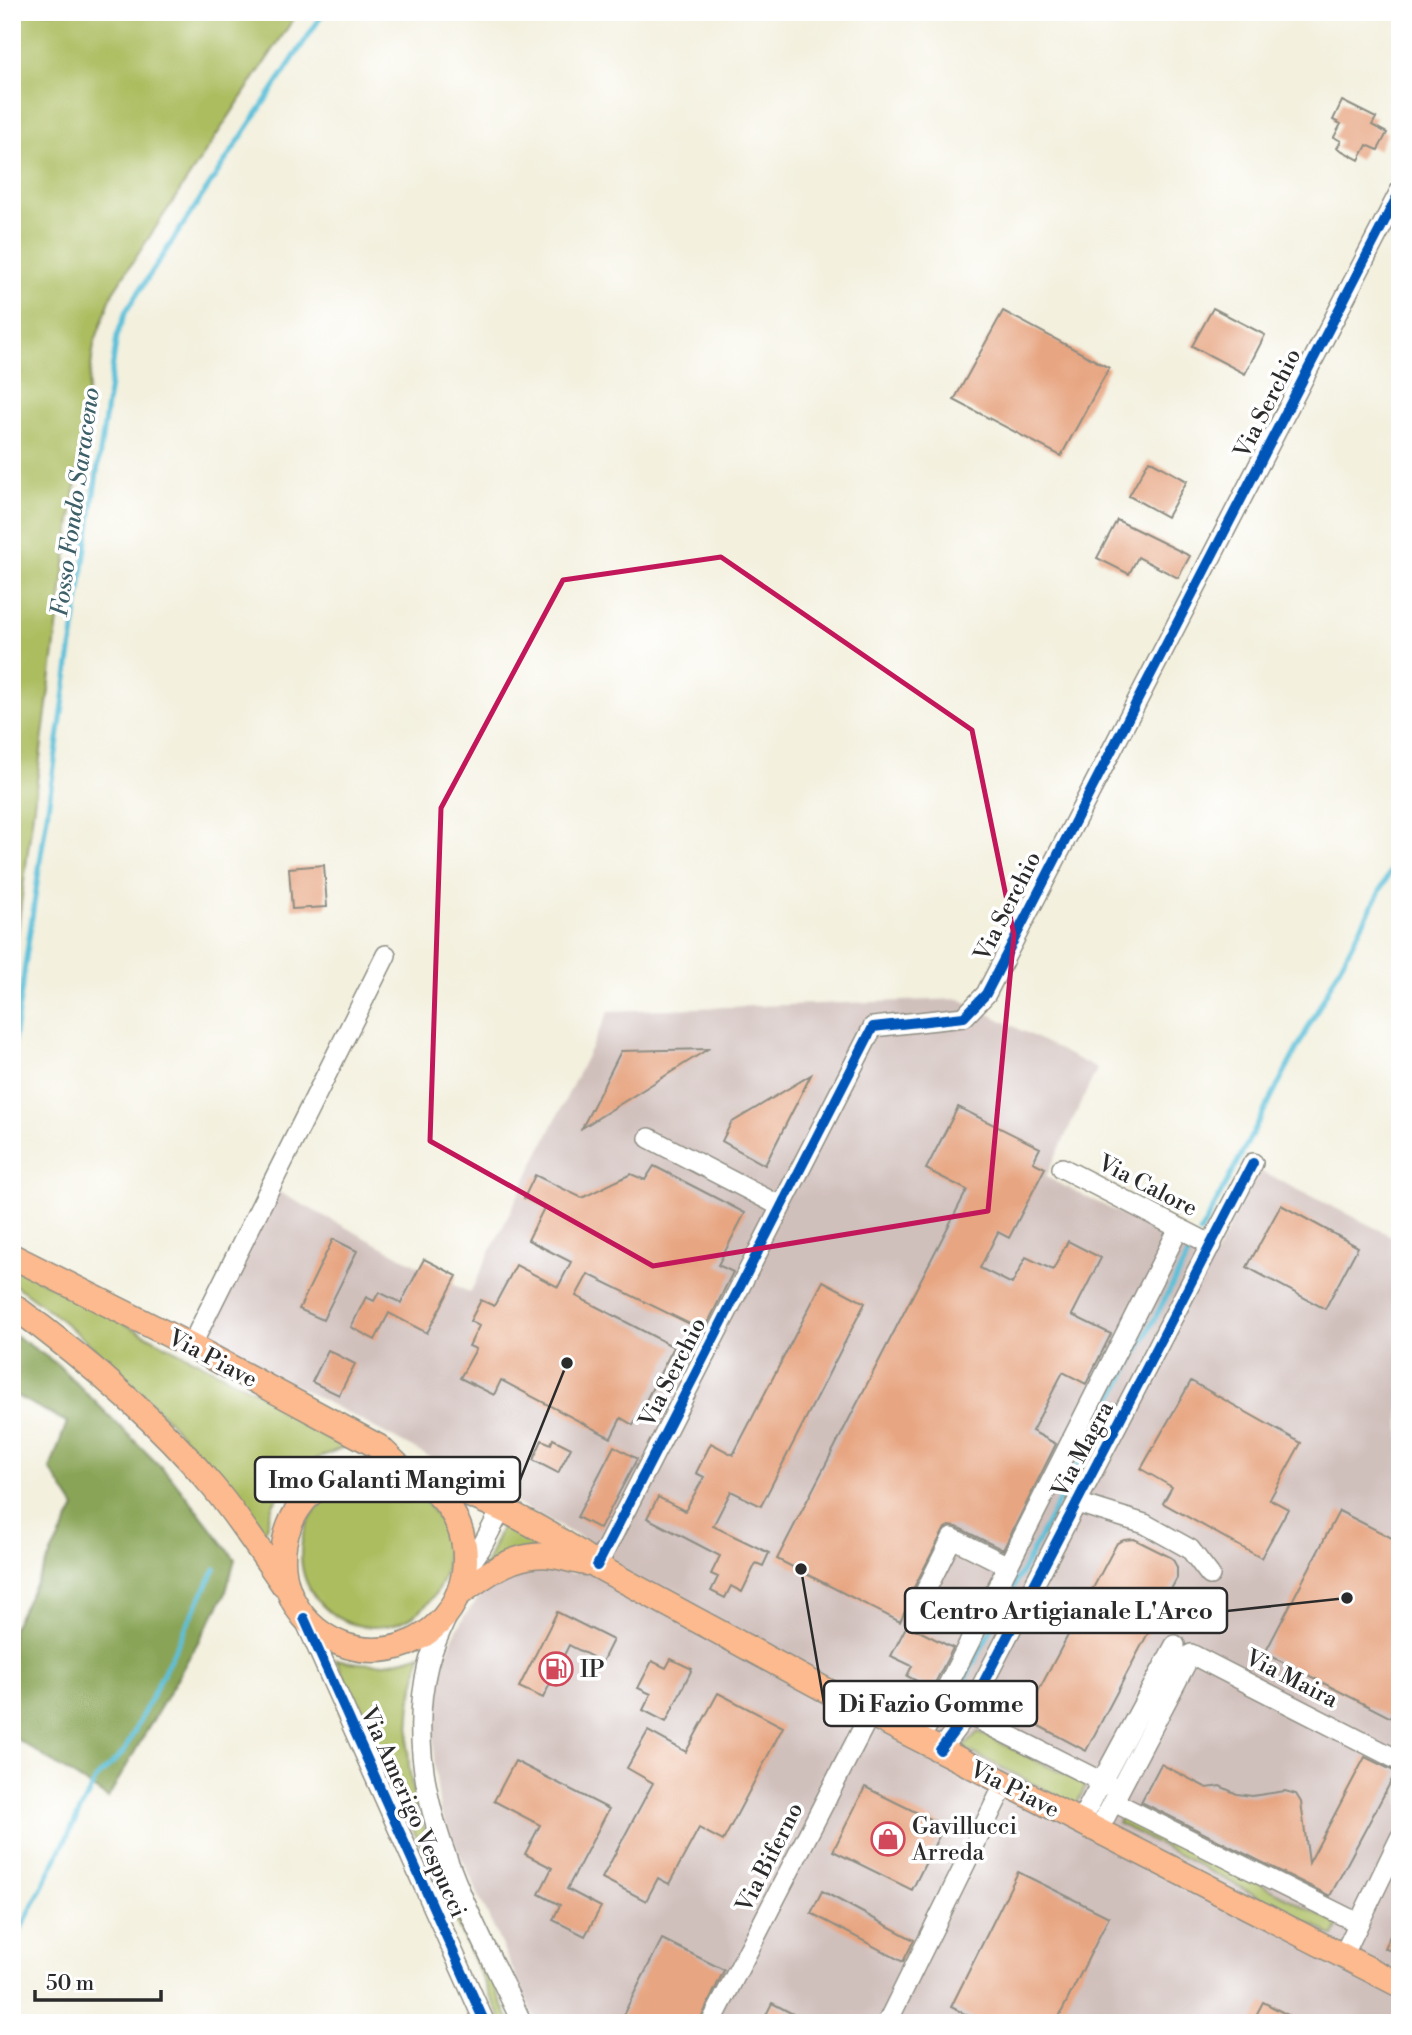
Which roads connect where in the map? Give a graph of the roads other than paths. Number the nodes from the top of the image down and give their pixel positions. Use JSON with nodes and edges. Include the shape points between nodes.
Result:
{"nodes":[{"id":1,"x":1400,"y":191,"type":"edge"},
{"id":2,"x":386,"y":955,"type":"dead end"},
{"id":3,"x":649,"y":1139,"type":"dead end"},
{"id":4,"x":1253,"y":1163,"type":"dead end"},
{"id":5,"x":1062,"y":1168,"type":"dead end"},
{"id":6,"x":780,"y":1206,"type":"junction"},
{"id":7,"x":1179,"y":1228,"type":"junction"},
{"id":8,"x":1212,"y":1245,"type":"junction"},
{"id":9,"x":12,"y":1256,"type":"edge"},
{"id":10,"x":12,"y":1305,"type":"edge"},
{"id":11,"x":191,"y":1346,"type":"junction"},
{"id":12,"x":405,"y":1472,"type":"junction"},
{"id":13,"x":428,"y":1484,"type":"junction"},
{"id":14,"x":1077,"y":1503,"type":"junction"},
{"id":15,"x":501,"y":1510,"type":"junction"},
{"id":16,"x":597,"y":1566,"type":"junction"},
{"id":17,"x":1008,"y":1566,"type":"junction"},
{"id":18,"x":465,"y":1571,"type":"junction"},
{"id":19,"x":1209,"y":1575,"type":"dead end"},
{"id":20,"x":287,"y":1590,"type":"junction"},
{"id":21,"x":923,"y":1596,"type":"dead end"},
{"id":22,"x":454,"y":1603,"type":"junction"},
{"id":23,"x":304,"y":1618,"type":"junction"},
{"id":24,"x":1174,"y":1645,"type":"dead end"},
{"id":25,"x":870,"y":1714,"type":"junction"},
{"id":26,"x":967,"y":1714,"type":"junction"},
{"id":27,"x":930,"y":1745,"type":"junction"},
{"id":28,"x":1400,"y":1761,"type":"edge"},
{"id":29,"x":1101,"y":1782,"type":"junction"},
{"id":30,"x":1005,"y":1783,"type":"junction"},
{"id":31,"x":1116,"y":1797,"type":"junction"},
{"id":32,"x":1089,"y":1826,"type":"junction"},
{"id":33,"x":1400,"y":1838,"type":"edge"},
{"id":34,"x":1358,"y":1923,"type":"junction"},
{"id":35,"x":1343,"y":1956,"type":"junction"},
{"id":36,"x":1400,"y":1986,"type":"edge"},
{"id":37,"x":485,"y":2023,"type":"edge"},
{"id":38,"x":522,"y":2023,"type":"edge"},
{"id":39,"x":711,"y":2023,"type":"edge"},
{"id":40,"x":887,"y":2023,"type":"edge"}],
"edges":[{"from":1,"to":6,"type":"street","name":"Via Serchio","via":[[986,994],[964,1017],[873,1027]]},
{"from":2,"to":11,"type":"street"},
{"from":3,"to":6,"type":"street"},
{"from":4,"to":8,"type":"street","name":"Via Magra"},
{"from":5,"to":7,"type":"street","name":"Via Calore"},
{"from":6,"to":16,"type":"street","name":"Via Serchio"},
{"from":7,"to":8,"type":"street","name":"Via Calore"},
{"from":7,"to":17,"type":"street"},
{"from":8,"to":14,"type":"street","name":"Via Magra"},
{"from":9,"to":11,"type":"main road","name":"Via Piave"},
{"from":10,"to":20,"type":"main road","via":[[82,1358],[170,1439],[225,1503]]},
{"from":11,"to":12,"type":"main road","name":"Via Piave","via":[[379,1447]]},
{"from":12,"to":13,"type":"main road"},
{"from":12,"to":20,"type":"main road","via":[[376,1467],[346,1471],[320,1484],[298,1505],[285,1532],[281,1561]]},
{"from":13,"to":15,"type":"main road","name":"Via Piave","via":[[462,1492]]},
{"from":13,"to":18,"type":"main road","via":[[458,1522],[465,1546]]},
{"from":14,"to":19,"type":"street","name":"Via Magra","via":[[1157,1530],[1190,1549]]},
{"from":14,"to":26,"type":"street","name":"Via Magra"},
{"from":15,"to":16,"type":"main road","name":"Via Piave","via":[[577,1550]]},
{"from":15,"to":18,"type":"street"},
{"from":16,"to":22,"type":"main road","name":"Via Piave","via":[[530,1556],[508,1562]]},
{"from":16,"to":25,"type":"main road","name":"Via Piave"},
{"from":17,"to":21,"type":"street","via":[[952,1538]]},
{"from":17,"to":27,"type":"street"},
{"from":18,"to":22,"type":"main road"},
{"from":20,"to":23,"type":"main road"},
{"from":22,"to":23,"type":"main road","via":[[430,1630],[406,1644],[379,1650],[351,1648],[325,1636]]},
{"from":22,"to":38,"type":"street","name":"Via Amerigo Vespucci","via":[[429,1664],[422,1701],[425,1785],[441,1843]]},
{"from":23,"to":37,"type":"street","name":"Via Amerigo Vespucci"},
{"from":24,"to":29,"type":"street"},
{"from":25,"to":27,"type":"main road","name":"Via Piave"},
{"from":25,"to":39,"type":"street","name":"Via Biferno"},
{"from":26,"to":27,"type":"street","name":"Via Magra"},
{"from":26,"to":29,"type":"street"},
{"from":27,"to":30,"type":"main road","name":"Via Piave"},
{"from":28,"to":31,"type":"street","name":"Via Maira","via":[[1191,1654]]},
{"from":29,"to":31,"type":"street"},
{"from":29,"to":32,"type":"street"},
{"from":30,"to":32,"type":"main road","name":"Via Piave"},
{"from":30,"to":40,"type":"street"},
{"from":31,"to":32,"type":"street","name":"Via Maira"},
{"from":31,"to":34,"type":"street"},
{"from":32,"to":35,"type":"main road","name":"Via Piave"},
{"from":33,"to":34,"type":"street"},
{"from":34,"to":35,"type":"street"},
{"from":35,"to":36,"type":"main road","name":"Via Piave"}]}
